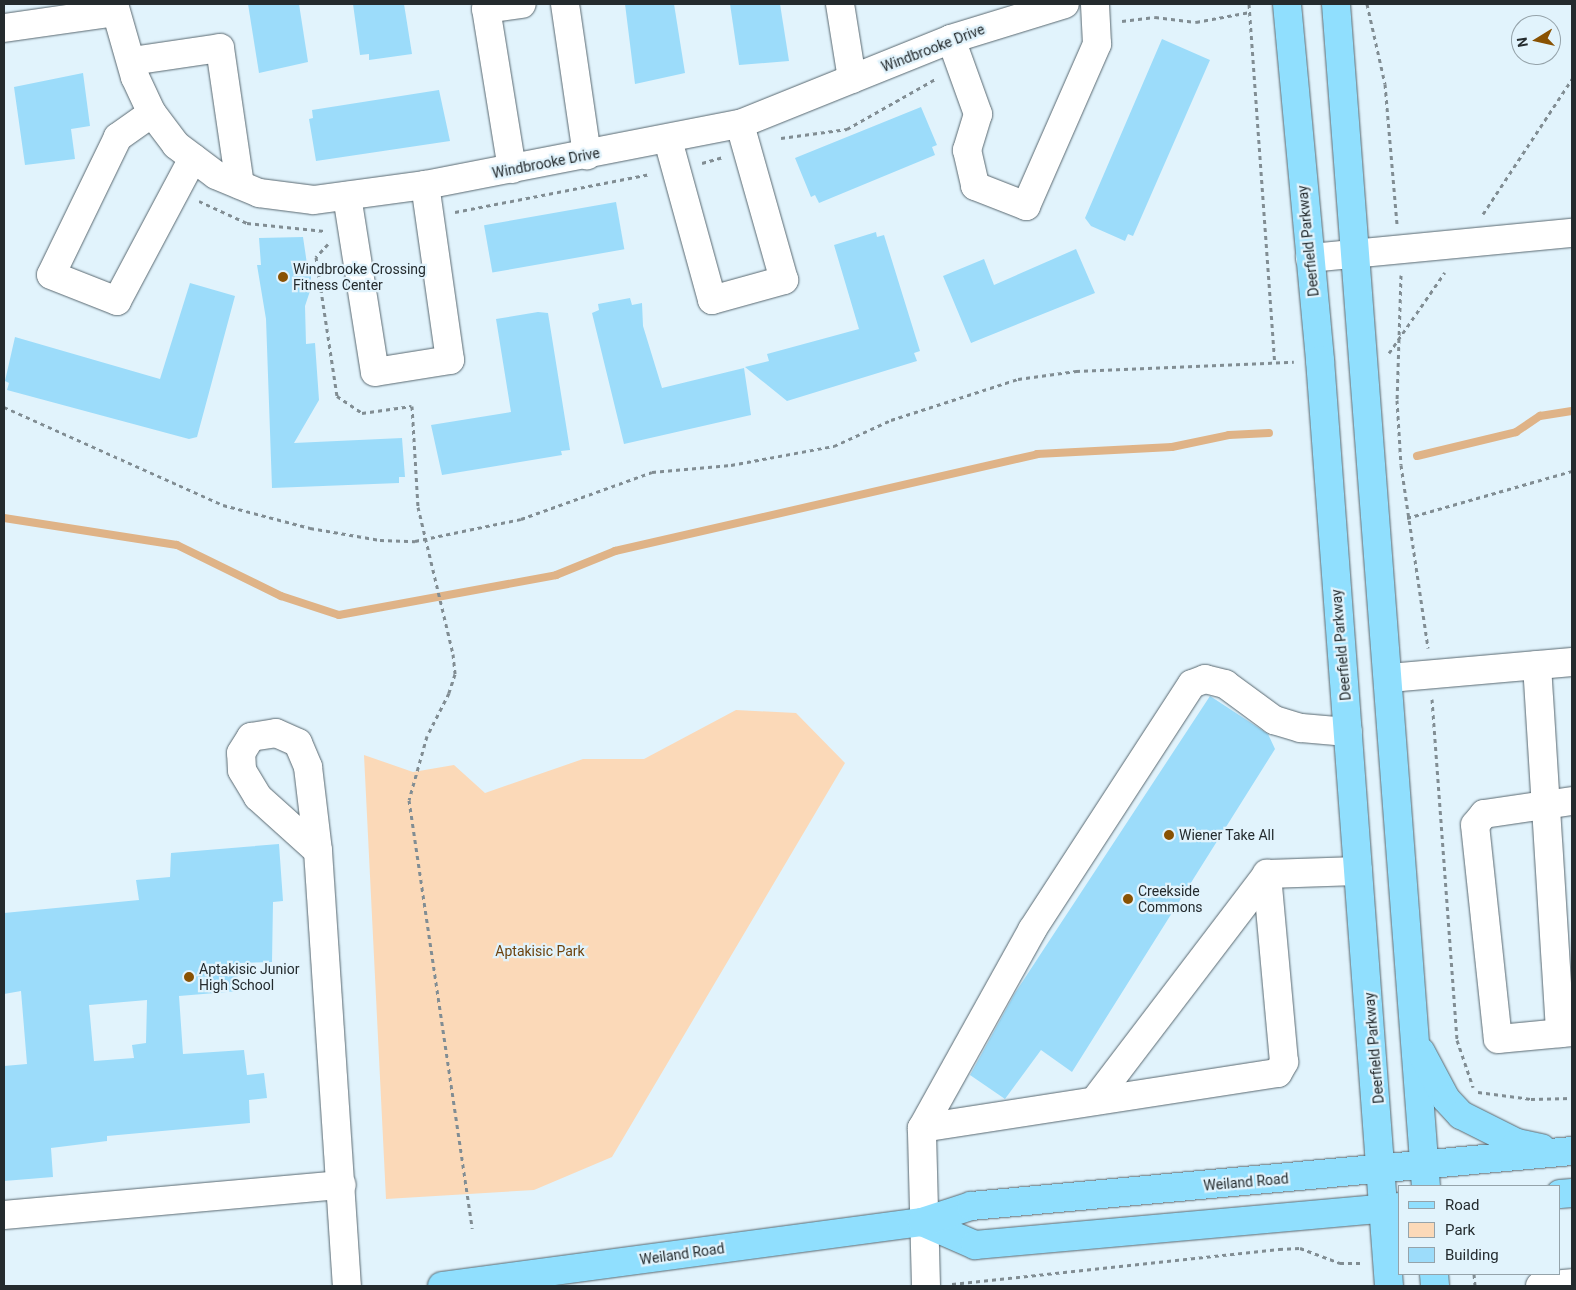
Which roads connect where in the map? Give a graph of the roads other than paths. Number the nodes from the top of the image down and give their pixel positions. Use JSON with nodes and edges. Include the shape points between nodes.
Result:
{"nodes":[{"id":1,"x":522,"y":4,"type":"edge"},
{"id":2,"x":565,"y":4,"type":"edge"},
{"id":3,"x":840,"y":4,"type":"edge"},
{"id":4,"x":1064,"y":4,"type":"edge"},
{"id":5,"x":1095,"y":4,"type":"edge"},
{"id":6,"x":1287,"y":4,"type":"edge"},
{"id":7,"x":1336,"y":4,"type":"edge"},
{"id":8,"x":115,"y":8,"type":"edge"},
{"id":9,"x":4,"y":28,"type":"edge"},
{"id":10,"x":951,"y":39,"type":"junction"},
{"id":11,"x":132,"y":61,"type":"junction"},
{"id":12,"x":852,"y":79,"type":"junction"},
{"id":13,"x":152,"y":113,"type":"junction"},
{"id":14,"x":740,"y":124,"type":"junction"},
{"id":15,"x":668,"y":140,"type":"junction"},
{"id":16,"x":587,"y":155,"type":"junction"},
{"id":17,"x":200,"y":163,"type":"junction"},
{"id":18,"x":512,"y":169,"type":"junction"},
{"id":19,"x":240,"y":185,"type":"junction"},
{"id":20,"x":425,"y":185,"type":"junction"},
{"id":21,"x":347,"y":196,"type":"junction"},
{"id":22,"x":1572,"y":233,"type":"edge"},
{"id":23,"x":1355,"y":255,"type":"junction"},
{"id":24,"x":1310,"y":258,"type":"junction"},
{"id":25,"x":1572,"y":662,"type":"edge"},
{"id":26,"x":1537,"y":666,"type":"junction"},
{"id":27,"x":1389,"y":678,"type":"junction"},
{"id":28,"x":1348,"y":732,"type":"junction"},
{"id":29,"x":1572,"y":801,"type":"edge"},
{"id":30,"x":1546,"y":806,"type":"junction"},
{"id":31,"x":318,"y":851,"type":"dead end"},
{"id":32,"x":1358,"y":871,"type":"junction"},
{"id":33,"x":1267,"y":874,"type":"junction"},
{"id":34,"x":1566,"y":1032,"type":"edge"},
{"id":35,"x":1415,"y":1036,"type":"junction"},
{"id":36,"x":1095,"y":1100,"type":"junction"},
{"id":37,"x":922,"y":1128,"type":"junction"},
{"id":38,"x":1564,"y":1151,"type":"edge"},
{"id":39,"x":1383,"y":1168,"type":"junction"},
{"id":40,"x":1425,"y":1176,"type":"edge"},
{"id":41,"x":342,"y":1185,"type":"junction"},
{"id":42,"x":1392,"y":1207,"type":"edge"},
{"id":43,"x":4,"y":1216,"type":"edge"},
{"id":44,"x":922,"y":1222,"type":"junction"},
{"id":45,"x":1572,"y":1283,"type":"edge"},
{"id":46,"x":937,"y":1285,"type":"edge"},
{"id":47,"x":347,"y":1286,"type":"edge"},
{"id":48,"x":442,"y":1286,"type":"edge"},
{"id":49,"x":1389,"y":1286,"type":"edge"},
{"id":50,"x":1540,"y":1286,"type":"edge"}],
"edges":[{"from":1,"to":18,"type":"street","via":[[486,9]]},
{"from":2,"to":16,"type":"street"},
{"from":3,"to":12,"type":"street"},
{"from":4,"to":10,"type":"street","name":"Windbrooke Drive"},
{"from":5,"to":10,"type":"street","via":[[1097,44],[1026,206],[975,186],[967,150],[978,114]]},
{"from":6,"to":24,"type":"main road","name":"Deerfield Parkway"},
{"from":7,"to":23,"type":"main road"},
{"from":8,"to":9,"type":"street"},
{"from":8,"to":11,"type":"street","name":"Windbrooke Drive"},
{"from":10,"to":12,"type":"street","name":"Windbrooke Drive"},
{"from":11,"to":13,"type":"street","name":"Windbrooke Drive"},
{"from":11,"to":19,"type":"street","via":[[220,48]]},
{"from":12,"to":14,"type":"street","name":"Windbrooke Drive"},
{"from":13,"to":17,"type":"street","name":"Windbrooke Drive"},
{"from":13,"to":17,"type":"street","via":[[118,137],[51,275],[118,301]]},
{"from":14,"to":15,"type":"street","name":"Windbrooke Drive"},
{"from":14,"to":15,"type":"street","via":[[784,280],[712,300]]},
{"from":15,"to":16,"type":"street","name":"Windbrooke Drive"},
{"from":16,"to":18,"type":"street","name":"Windbrooke Drive"},
{"from":17,"to":19,"type":"street","name":"Windbrooke Drive"},
{"from":18,"to":20,"type":"street","name":"Windbrooke Drive"},
{"from":19,"to":21,"type":"street","name":"Windbrooke Drive","via":[[259,194],[314,200]]},
{"from":20,"to":21,"type":"street","name":"Windbrooke Drive"},
{"from":20,"to":21,"type":"street","via":[[450,360],[375,372]]},
{"from":22,"to":23,"type":"street"},
{"from":23,"to":24,"type":"street"},
{"from":23,"to":27,"type":"main road"},
{"from":24,"to":28,"type":"main road","name":"Deerfield Parkway"},
{"from":25,"to":26,"type":"street"},
{"from":26,"to":27,"type":"street"},
{"from":26,"to":30,"type":"street"},
{"from":27,"to":35,"type":"main road"},
{"from":28,"to":32,"type":"main road","name":"Deerfield Parkway"},
{"from":28,"to":37,"type":"street","via":[[1301,728],[1274,720],[1225,684],[1205,679],[1192,684],[1032,930]]},
{"from":29,"to":30,"type":"street"},
{"from":30,"to":34,"type":"street"},
{"from":30,"to":34,"type":"street","via":[[1484,814],[1475,825],[1498,1039]]},
{"from":31,"to":41,"type":"street"},
{"from":32,"to":33,"type":"street"},
{"from":32,"to":39,"type":"main road","name":"Deerfield Parkway"},
{"from":33,"to":36,"type":"street"},
{"from":33,"to":36,"type":"street","via":[[1282,1070]]},
{"from":35,"to":38,"type":"main road","via":[[1446,1099],[1461,1115],[1517,1143]]},
{"from":35,"to":40,"type":"main road"},
{"from":36,"to":37,"type":"street"},
{"from":37,"to":44,"type":"street"},
{"from":38,"to":40,"type":"main road","name":"Weiland Road"},
{"from":39,"to":40,"type":"main road","name":"Weiland Road"},
{"from":39,"to":42,"type":"main road","name":"Deerfield Parkway"},
{"from":39,"to":44,"type":"main road","name":"Weiland Road","via":[[971,1206]]},
{"from":41,"to":43,"type":"street"},
{"from":41,"to":47,"type":"street"},
{"from":42,"to":44,"type":"main road","via":[[975,1245]]},
{"from":42,"to":49,"type":"main road","name":"Deerfield Parkway"},
{"from":44,"to":46,"type":"street"},
{"from":44,"to":48,"type":"main road","name":"Weiland Road"},
{"from":45,"to":50,"type":"street"}]}
